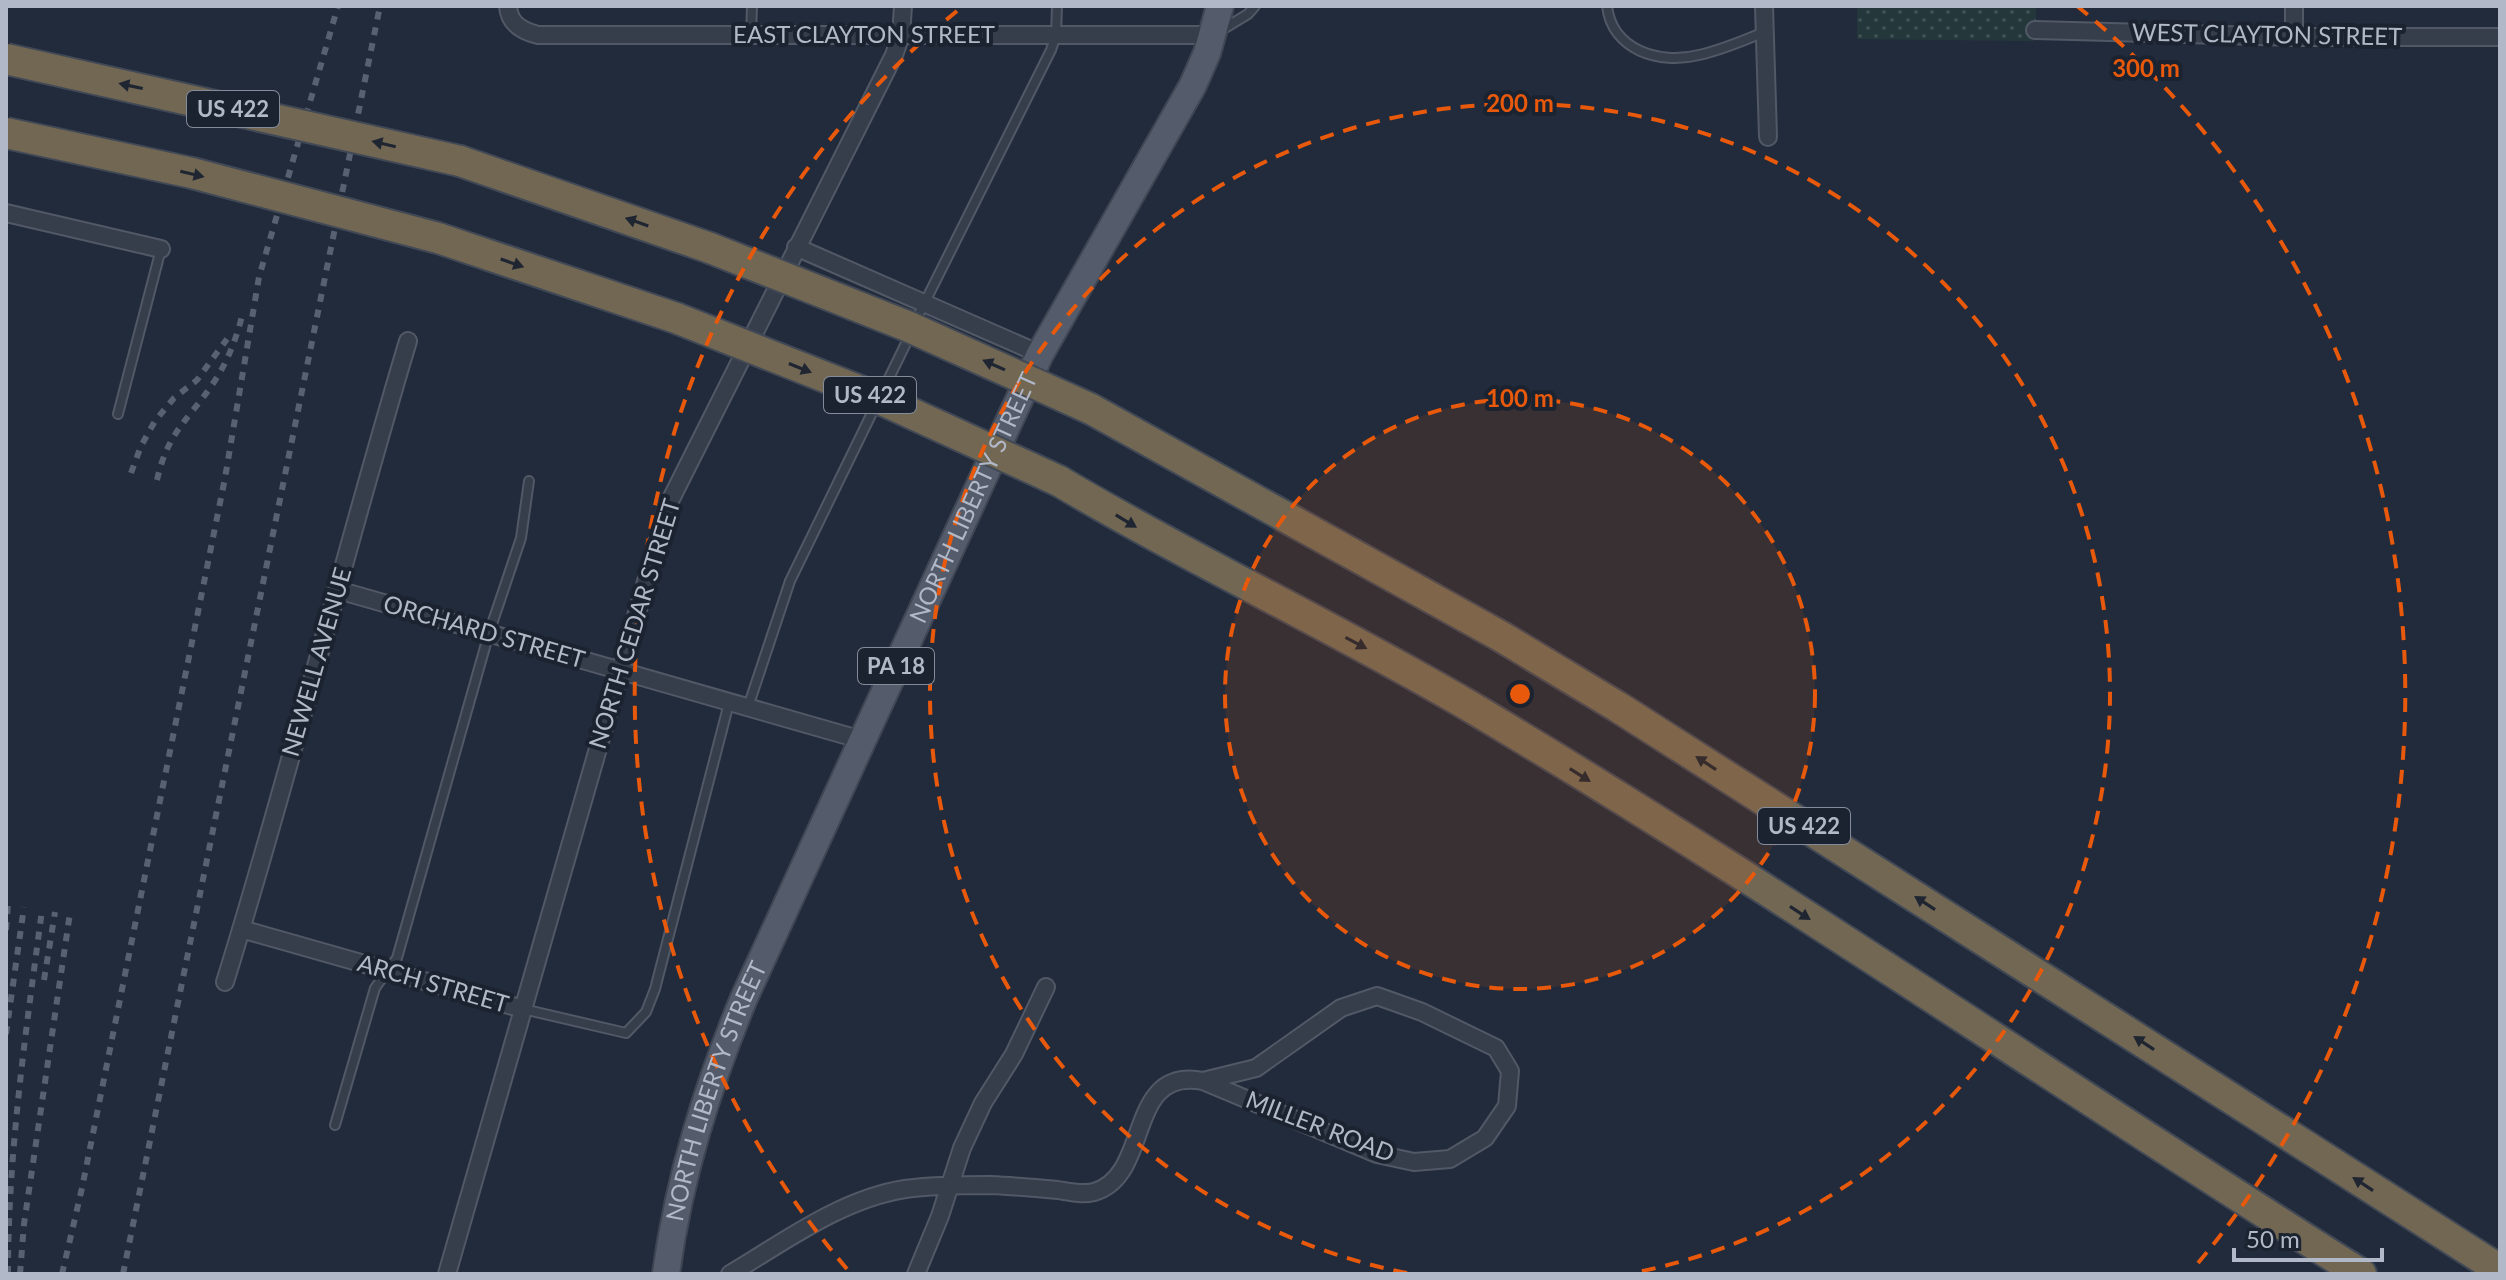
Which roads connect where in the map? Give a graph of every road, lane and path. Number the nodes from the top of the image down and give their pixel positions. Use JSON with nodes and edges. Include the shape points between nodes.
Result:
{"nodes":[{"id":1,"x":508,"y":6,"type":"edge"},
{"id":2,"x":752,"y":6,"type":"edge"},
{"id":3,"x":903,"y":6,"type":"edge"},
{"id":4,"x":1057,"y":6,"type":"edge"},
{"id":5,"x":1220,"y":6,"type":"edge"},
{"id":6,"x":1255,"y":6,"type":"edge"},
{"id":7,"x":1607,"y":6,"type":"edge"},
{"id":8,"x":1764,"y":6,"type":"edge"},
{"id":9,"x":2294,"y":6,"type":"edge"},
{"id":10,"x":2035,"y":30,"type":"dead end"},
{"id":11,"x":1764,"y":32,"type":"junction"},
{"id":12,"x":751,"y":35,"type":"junction"},
{"id":13,"x":901,"y":35,"type":"junction"},
{"id":14,"x":1056,"y":35,"type":"junction"},
{"id":15,"x":1213,"y":35,"type":"junction"},
{"id":16,"x":2294,"y":37,"type":"junction"},
{"id":17,"x":2500,"y":37,"type":"edge"},
{"id":18,"x":6,"y":59,"type":"edge"},
{"id":19,"x":6,"y":133,"type":"edge"},
{"id":20,"x":1768,"y":137,"type":"dead end"},
{"id":21,"x":6,"y":213,"type":"edge"},
{"id":22,"x":796,"y":247,"type":"junction"},
{"id":23,"x":161,"y":249,"type":"joint"},
{"id":24,"x":924,"y":303,"type":"junction"},
{"id":25,"x":408,"y":341,"type":"dead end"},
{"id":26,"x":1040,"y":354,"type":"junction"},
{"id":27,"x":118,"y":414,"type":"dead end"},
{"id":28,"x":529,"y":481,"type":"dead end"},
{"id":29,"x":338,"y":590,"type":"junction"},
{"id":30,"x":489,"y":633,"type":"junction"},
{"id":31,"x":620,"y":671,"type":"junction"},
{"id":32,"x":730,"y":702,"type":"junction"},
{"id":33,"x":748,"y":707,"type":"junction"},
{"id":34,"x":862,"y":740,"type":"junction"},
{"id":35,"x":241,"y":929,"type":"junction"},
{"id":36,"x":387,"y":971,"type":"junction"},
{"id":37,"x":225,"y":982,"type":"dead end"},
{"id":38,"x":1046,"y":987,"type":"dead end"},
{"id":39,"x":523,"y":1009,"type":"junction"},
{"id":40,"x":1203,"y":1081,"type":"junction"},
{"id":41,"x":335,"y":1125,"type":"dead end"},
{"id":42,"x":950,"y":1186,"type":"junction"},
{"id":43,"x":2500,"y":1270,"type":"edge"},
{"id":44,"x":447,"y":1274,"type":"edge"},
{"id":45,"x":666,"y":1274,"type":"edge"},
{"id":46,"x":730,"y":1274,"type":"edge"},
{"id":47,"x":916,"y":1274,"type":"edge"},
{"id":48,"x":2361,"y":1274,"type":"edge"}],
"edges":[{"from":1,"to":12,"type":"street","name":"EAST CLAYTON STREET","via":[[516,26],[538,35]]},
{"from":2,"to":12,"type":"lane"},
{"from":3,"to":13,"type":"street","name":"NORTH CEDAR STREET"},
{"from":4,"to":14,"type":"lane"},
{"from":5,"to":15,"type":"main road","name":"NORTH LIBERTY STREET","number":"PA 18"},
{"from":6,"to":15,"type":"lane"},
{"from":7,"to":11,"type":"lane","via":[[1612,28],[1630,48],[1672,57],[1697,56]]},
{"from":8,"to":11,"type":"street"},
{"from":9,"to":16,"type":"street"},
{"from":10,"to":16,"type":"street","name":"WEST CLAYTON STREET"},
{"from":11,"to":20,"type":"street"},
{"from":12,"to":13,"type":"street","name":"EAST CLAYTON STREET"},
{"from":13,"to":14,"type":"street","name":"EAST CLAYTON STREET"},
{"from":13,"to":22,"type":"street","name":"NORTH CEDAR STREET"},
{"from":14,"to":15,"type":"street","name":"EAST CLAYTON STREET"},
{"from":14,"to":24,"type":"lane"},
{"from":15,"to":26,"type":"main road","name":"NORTH LIBERTY STREET","number":"PA 18","via":[[1193,85]]},
{"from":16,"to":17,"type":"street","name":"WEST CLAYTON STREET"},
{"from":43,"to":18,"type":"highway","number":"US 422","one_way":true,"bridge":true,"via":[[1618,707],[1453,609],[1091,409],[907,326],[710,248],[460,161]]},
{"from":19,"to":48,"type":"highway","number":"US 422","one_way":true,"bridge":true,"via":[[192,173],[438,238],[676,318],[878,398],[1059,481],[1475,709]]},
{"from":21,"to":23,"type":"street"},
{"from":22,"to":24,"type":"street"},
{"from":22,"to":31,"type":"street","name":"NORTH CEDAR STREET","via":[[668,505]]},
{"from":23,"to":27,"type":"lane"},
{"from":24,"to":26,"type":"street"},
{"from":24,"to":33,"type":"lane","via":[[790,581]]},
{"from":25,"to":29,"type":"street","name":"NEWELL AVENUE"},
{"from":26,"to":34,"type":"main road","name":"NORTH LIBERTY STREET","number":"PA 18"},
{"from":28,"to":30,"type":"lane","via":[[521,538]]},
{"from":29,"to":30,"type":"street","name":"ORCHARD STREET"},
{"from":29,"to":35,"type":"street","name":"NEWELL AVENUE"},
{"from":30,"to":31,"type":"street","name":"ORCHARD STREET"},
{"from":30,"to":36,"type":"lane","via":[[397,958]]},
{"from":31,"to":32,"type":"street","name":"ORCHARD STREET"},
{"from":31,"to":39,"type":"street","name":"NORTH CEDAR STREET"},
{"from":32,"to":33,"type":"street","name":"ORCHARD STREET"},
{"from":32,"to":39,"type":"lane","name":"ARCH STREET","via":[[646,1012],[626,1033]]},
{"from":33,"to":34,"type":"street","name":"ORCHARD STREET"},
{"from":34,"to":45,"type":"main road","name":"NORTH LIBERTY STREET","number":"PA 18","via":[[724,1047],[683,1175]]},
{"from":35,"to":36,"type":"street","name":"ARCH STREET"},
{"from":35,"to":37,"type":"street","name":"NEWELL AVENUE"},
{"from":36,"to":39,"type":"street","name":"ARCH STREET"},
{"from":36,"to":41,"type":"lane","via":[[375,988]]},
{"from":38,"to":42,"type":"street","via":[[983,1103]]},
{"from":39,"to":44,"type":"street","name":"NORTH CEDAR STREET"},
{"from":40,"to":40,"type":"street","name":"MILLER ROAD","via":[[1256,1068],[1341,1008],[1377,996],[1496,1048],[1510,1071],[1507,1106],[1485,1138],[1450,1159],[1414,1162],[1377,1154]]},
{"from":40,"to":42,"type":"street","name":"MILLER ROAD","via":[[1189,1078],[1160,1092],[1148,1105],[1123,1172],[1103,1188],[1083,1194]]},
{"from":42,"to":46,"type":"street","name":"MILLER ROAD","via":[[872,1197]]},
{"from":42,"to":47,"type":"street"}]}
